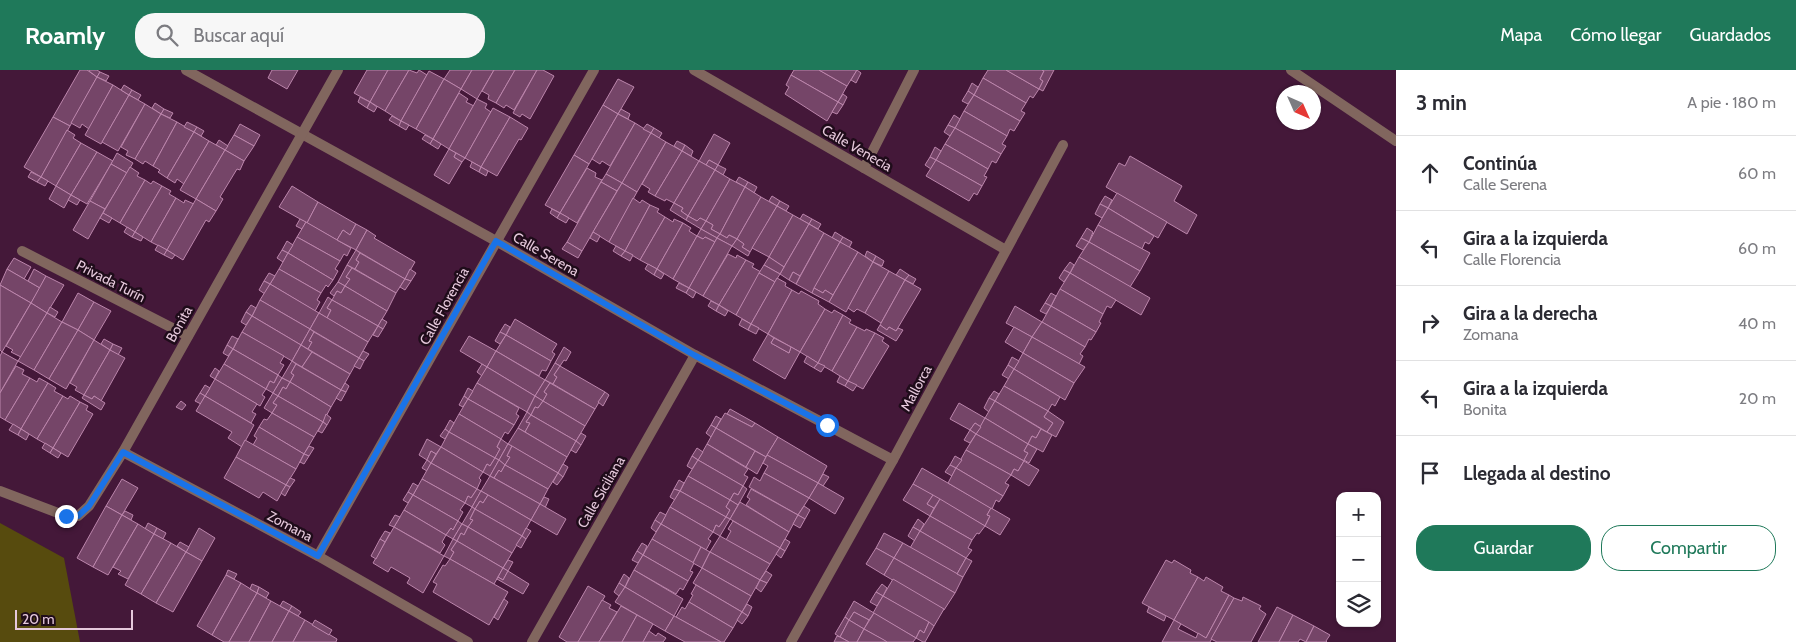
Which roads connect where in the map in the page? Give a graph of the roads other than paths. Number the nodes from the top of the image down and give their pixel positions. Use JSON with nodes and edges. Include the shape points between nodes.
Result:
{"nodes":[{"id":1,"x":186,"y":70,"type":"edge"},
{"id":2,"x":338,"y":70,"type":"edge"},
{"id":3,"x":594,"y":70,"type":"edge"},
{"id":4,"x":694,"y":70,"type":"edge"},
{"id":5,"x":914,"y":70,"type":"edge"},
{"id":6,"x":1291,"y":70,"type":"edge"},
{"id":7,"x":302,"y":134,"type":"junction"},
{"id":8,"x":1396,"y":141,"type":"edge"},
{"id":9,"x":1063,"y":145,"type":"dead end"},
{"id":10,"x":864,"y":168,"type":"junction"},
{"id":11,"x":496,"y":241,"type":"junction"},
{"id":12,"x":1006,"y":250,"type":"junction"},
{"id":13,"x":22,"y":251,"type":"dead end"},
{"id":14,"x":188,"y":336,"type":"junction"},
{"id":15,"x":694,"y":355,"type":"junction"},
{"id":16,"x":123,"y":452,"type":"junction"},
{"id":17,"x":893,"y":460,"type":"junction"},
{"id":18,"x":0,"y":491,"type":"edge"},
{"id":19,"x":318,"y":556,"type":"junction"},
{"id":20,"x":468,"y":642,"type":"edge"},
{"id":21,"x":532,"y":642,"type":"edge"},
{"id":22,"x":791,"y":642,"type":"edge"}],
"edges":[{"from":1,"to":7,"type":"street","name":"Calle Serena"},
{"from":2,"to":7,"type":"street","name":"Bonita"},
{"from":3,"to":11,"type":"street","name":"Calle Florencia"},
{"from":4,"to":10,"type":"street","name":"Calle Venecia"},
{"from":5,"to":10,"type":"street"},
{"from":6,"to":8,"type":"street"},
{"from":7,"to":11,"type":"street","name":"Calle Serena"},
{"from":7,"to":14,"type":"street","name":"Bonita"},
{"from":9,"to":12,"type":"street","name":"Mallorca"},
{"from":10,"to":12,"type":"street","name":"Calle Venecia"},
{"from":11,"to":15,"type":"street","name":"Calle Serena"},
{"from":11,"to":19,"type":"street","name":"Calle Florencia"},
{"from":12,"to":17,"type":"street","name":"Mallorca"},
{"from":13,"to":14,"type":"street","name":"Privada Turín"},
{"from":14,"to":16,"type":"street","name":"Bonita"},
{"from":15,"to":17,"type":"street","name":"Calle Serena"},
{"from":15,"to":21,"type":"street","name":"Calle Siciliana"},
{"from":16,"to":18,"type":"street","name":"Bonita","via":[[89,506],[78,516],[66,516]]},
{"from":16,"to":19,"type":"street","name":"Zomana"},
{"from":17,"to":22,"type":"street","name":"Mallorca"},
{"from":19,"to":20,"type":"street","name":"Zomana"}]}
